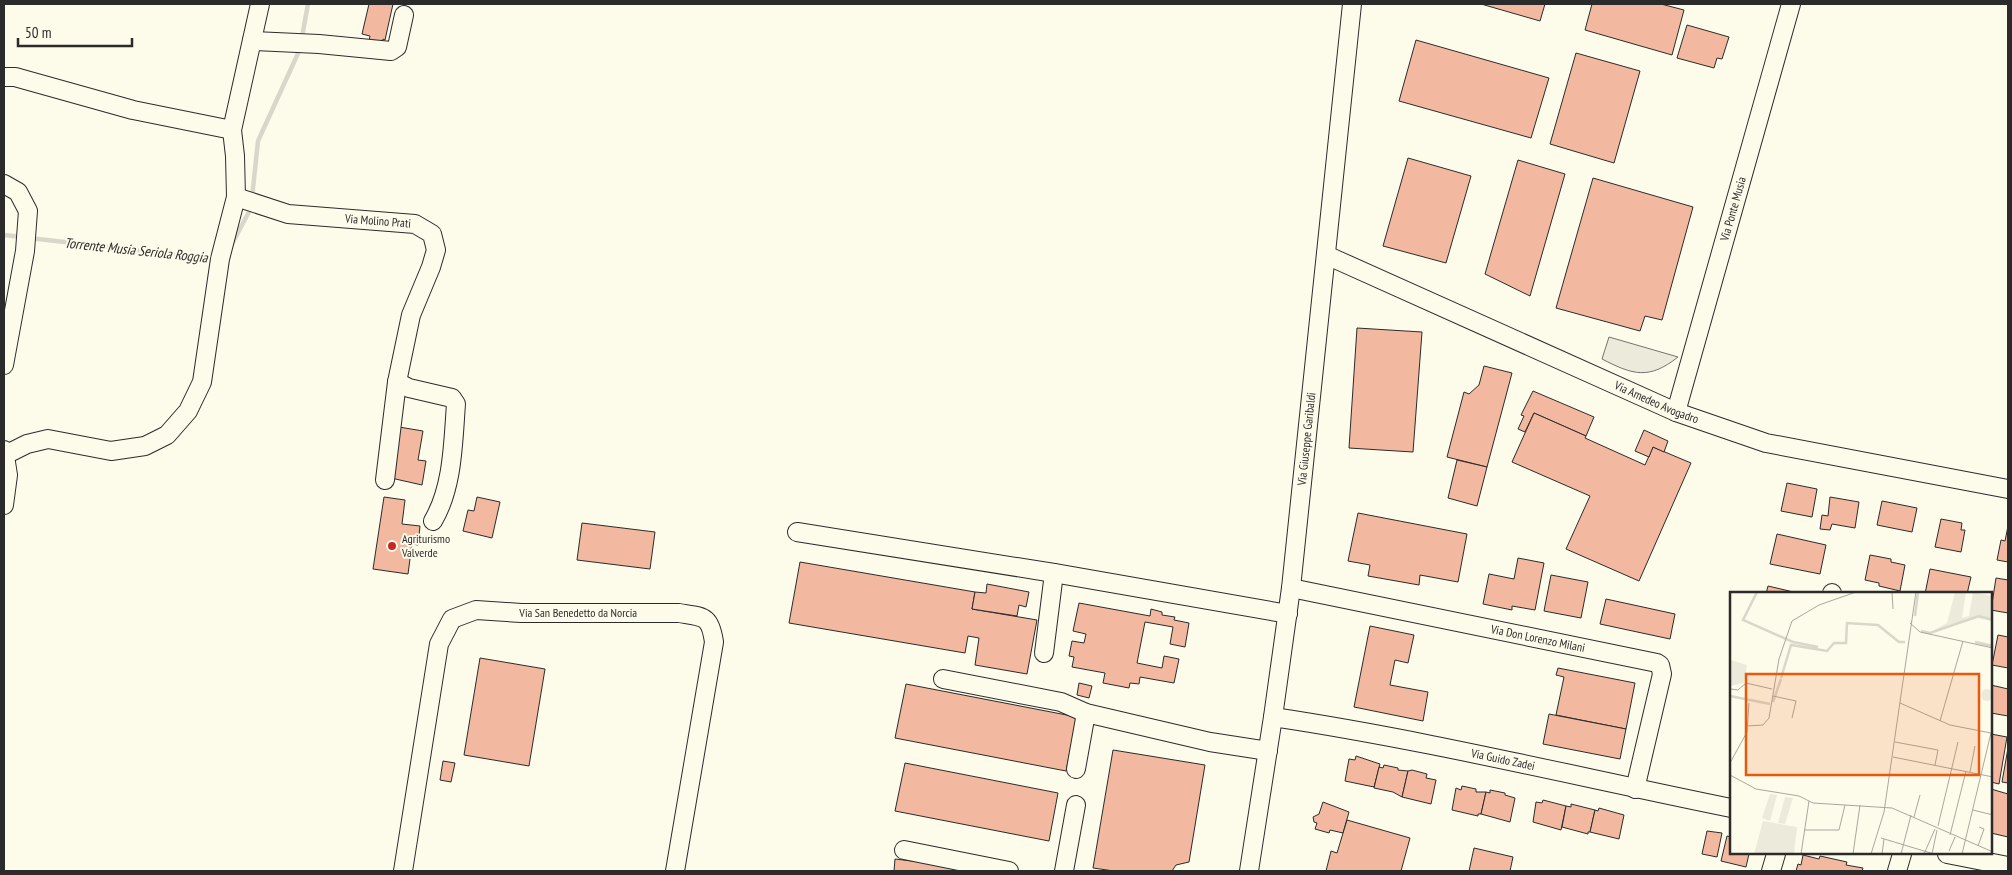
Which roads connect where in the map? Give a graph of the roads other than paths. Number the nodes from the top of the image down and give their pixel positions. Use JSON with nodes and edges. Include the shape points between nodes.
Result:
{"nodes":[{"id":1,"x":260,"y":4,"type":"edge"},
{"id":2,"x":1352,"y":4,"type":"edge"},
{"id":3,"x":1791,"y":4,"type":"edge"},
{"id":4,"x":404,"y":15,"type":"dead end"},
{"id":5,"x":252,"y":41,"type":"junction"},
{"id":6,"x":4,"y":77,"type":"edge"},
{"id":7,"x":232,"y":130,"type":"junction"},
{"id":8,"x":4,"y":184,"type":"edge"},
{"id":9,"x":236,"y":197,"type":"junction"},
{"id":10,"x":1326,"y":255,"type":"junction"},
{"id":11,"x":4,"y":365,"type":"edge"},
{"id":12,"x":397,"y":382,"type":"junction"},
{"id":13,"x":1676,"y":412,"type":"junction"},
{"id":14,"x":4,"y":452,"type":"edge"},
{"id":15,"x":385,"y":480,"type":"dead end"},
{"id":16,"x":2008,"y":489,"type":"edge"},
{"id":17,"x":4,"y":504,"type":"edge"},
{"id":18,"x":433,"y":521,"type":"dead end"},
{"id":19,"x":797,"y":532,"type":"dead end"},
{"id":20,"x":1054,"y":572,"type":"junction"},
{"id":21,"x":1291,"y":588,"type":"junction"},
{"id":22,"x":1288,"y":614,"type":"junction"},
{"id":23,"x":1044,"y":653,"type":"dead end"},
{"id":24,"x":943,"y":679,"type":"dead end"},
{"id":25,"x":1086,"y":713,"type":"junction"},
{"id":26,"x":1273,"y":717,"type":"junction"},
{"id":27,"x":1268,"y":751,"type":"junction"},
{"id":28,"x":1076,"y":769,"type":"dead end"},
{"id":29,"x":1635,"y":789,"type":"junction"},
{"id":30,"x":1076,"y":805,"type":"dead end"},
{"id":31,"x":1730,"y":808,"type":"edge"},
{"id":32,"x":904,"y":850,"type":"dead end"},
{"id":33,"x":1776,"y":855,"type":"edge"},
{"id":34,"x":1902,"y":855,"type":"edge"},
{"id":35,"x":1952,"y":855,"type":"edge"},
{"id":36,"x":2008,"y":866,"type":"edge"},
{"id":37,"x":403,"y":871,"type":"edge"},
{"id":38,"x":676,"y":871,"type":"edge"},
{"id":39,"x":1009,"y":871,"type":"edge"},
{"id":40,"x":1064,"y":871,"type":"edge"},
{"id":41,"x":1249,"y":871,"type":"edge"},
{"id":42,"x":1771,"y":871,"type":"edge"},
{"id":43,"x":1897,"y":871,"type":"edge"}],
"edges":[{"from":1,"to":5,"type":"street"},
{"from":2,"to":10,"type":"street","name":"Via Giuseppe Garibaldi"},
{"from":3,"to":13,"type":"street","name":"Via Ponte Musia"},
{"from":4,"to":5,"type":"street","via":[[397,47],[392,51]]},
{"from":5,"to":7,"type":"street"},
{"from":6,"to":7,"type":"street","via":[[133,110]]},
{"from":7,"to":9,"type":"street"},
{"from":8,"to":11,"type":"street","via":[[18,192],[28,212]]},
{"from":9,"to":12,"type":"street","name":"Via Molino Prati","via":[[288,214],[415,224],[432,234],[436,250],[411,315]]},
{"from":9,"to":14,"type":"street","via":[[220,259],[202,382],[188,410],[167,435],[145,446],[112,451],[48,439]]},
{"from":10,"to":13,"type":"street","name":"Via Amedeo Avogadro"},
{"from":10,"to":21,"type":"street","name":"Via Giuseppe Garibaldi"},
{"from":12,"to":15,"type":"street","name":"Via Molino Prati"},
{"from":12,"to":18,"type":"street","via":[[408,388],[452,398],[456,404],[448,481]]},
{"from":13,"to":16,"type":"street","name":"Via Amedeo Avogadro","via":[[1766,442]]},
{"from":14,"to":17,"type":"street","via":[[8,474]]},
{"from":19,"to":20,"type":"street"},
{"from":20,"to":22,"type":"street"},
{"from":20,"to":23,"type":"street"},
{"from":21,"to":22,"type":"street","name":"Via Giuseppe Garibaldi"},
{"from":21,"to":29,"type":"street","name":"Via Don Lorenzo Milani","via":[[1657,663],[1662,674]]},
{"from":22,"to":26,"type":"street","name":"Via Giuseppe Garibaldi"},
{"from":24,"to":25,"type":"street","via":[[1061,702]]},
{"from":25,"to":27,"type":"street","via":[[1210,742]]},
{"from":25,"to":28,"type":"street"},
{"from":26,"to":27,"type":"street","name":"Via Giuseppe Garibaldi"},
{"from":26,"to":29,"type":"street","name":"Via Guido Zadei","via":[[1435,746]]},
{"from":27,"to":41,"type":"street","name":"Via Giuseppe Garibaldi"},
{"from":29,"to":31,"type":"street","name":"Via Guido Zadei"},
{"from":30,"to":40,"type":"street"},
{"from":32,"to":39,"type":"street"},
{"from":33,"to":42,"type":"street"},
{"from":34,"to":43,"type":"street"},
{"from":35,"to":36,"type":"street"},
{"from":37,"to":38,"type":"street","name":"Via San Benedetto da Norcia","via":[[439,644],[452,619],[476,610],[679,613],[698,616],[712,626],[714,642]]}]}
